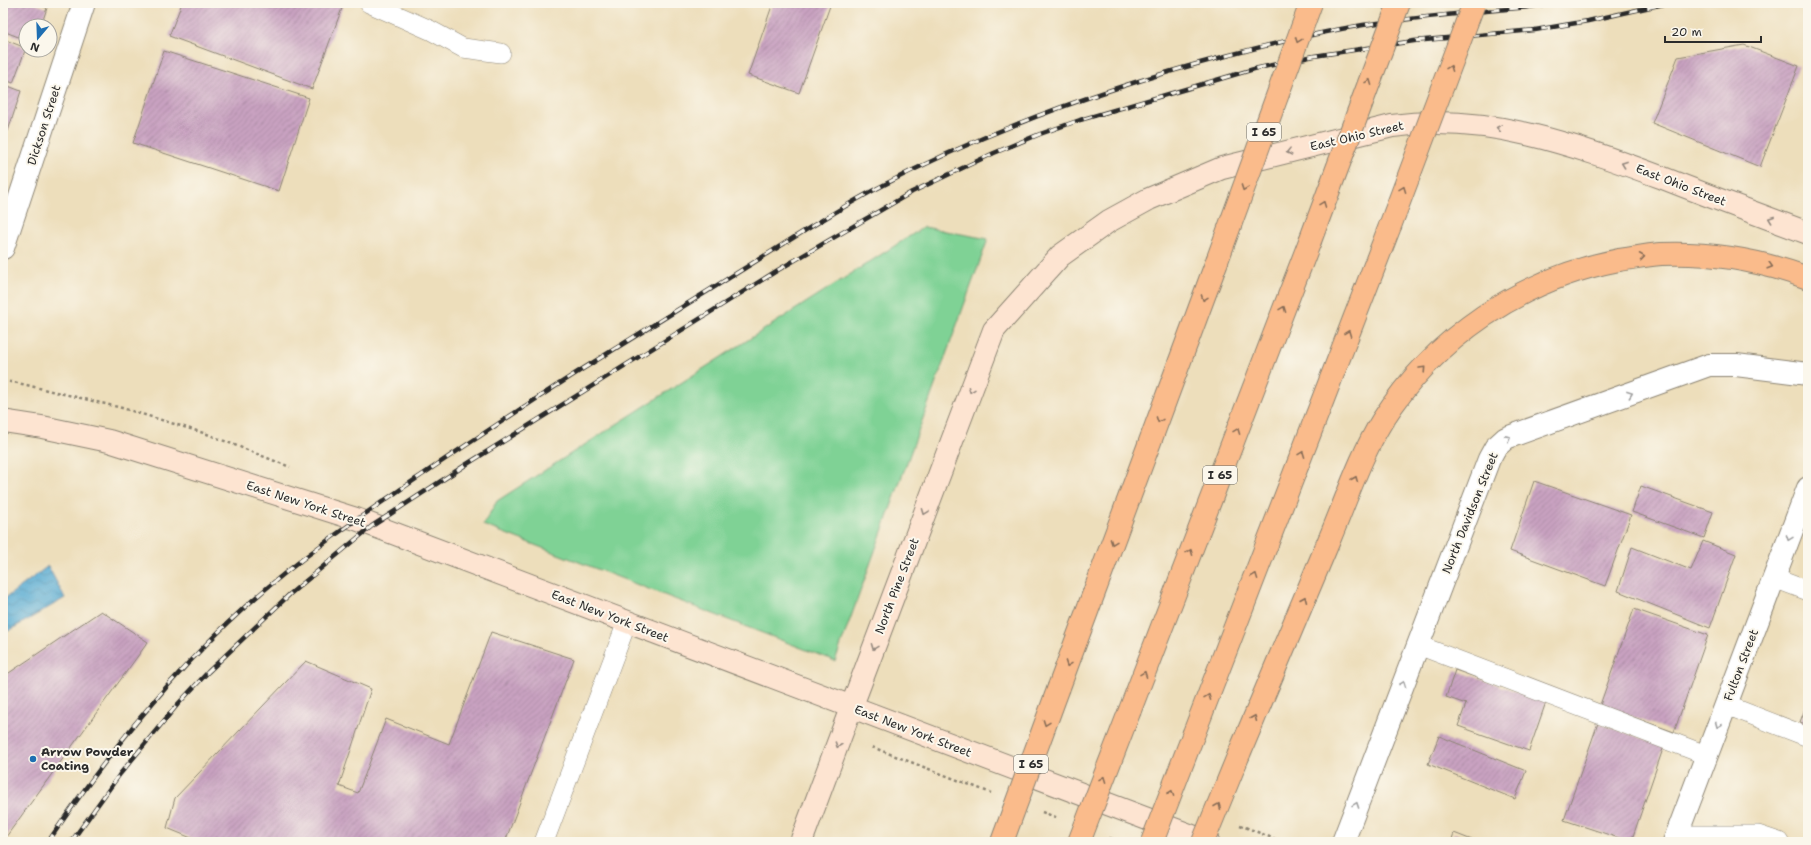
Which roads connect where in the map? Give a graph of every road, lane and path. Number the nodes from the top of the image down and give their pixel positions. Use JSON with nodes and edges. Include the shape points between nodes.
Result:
{"nodes":[{"id":1,"x":84,"y":3,"type":"edge"},
{"id":2,"x":369,"y":3,"type":"edge"},
{"id":3,"x":1311,"y":3,"type":"edge"},
{"id":4,"x":1400,"y":3,"type":"edge"},
{"id":5,"x":1474,"y":3,"type":"edge"},
{"id":6,"x":501,"y":53,"type":"dead end"},
{"id":7,"x":1808,"y":233,"type":"edge"},
{"id":8,"x":3,"y":248,"type":"edge"},
{"id":9,"x":1808,"y":278,"type":"edge"},
{"id":10,"x":994,"y":330,"type":"joint"},
{"id":11,"x":1808,"y":374,"type":"edge"},
{"id":12,"x":3,"y":422,"type":"edge"},
{"id":13,"x":1808,"y":488,"type":"edge"},
{"id":14,"x":1774,"y":578,"type":"junction"},
{"id":15,"x":1808,"y":591,"type":"edge"},
{"id":16,"x":627,"y":622,"type":"junction"},
{"id":17,"x":1418,"y":645,"type":"junction"},
{"id":18,"x":1726,"y":705,"type":"junction"},
{"id":19,"x":850,"y":708,"type":"junction"},
{"id":20,"x":1808,"y":737,"type":"edge"},
{"id":21,"x":1706,"y":755,"type":"junction"},
{"id":22,"x":1675,"y":838,"type":"edge"},
{"id":23,"x":544,"y":842,"type":"edge"},
{"id":24,"x":801,"y":842,"type":"edge"},
{"id":25,"x":1002,"y":842,"type":"edge"},
{"id":26,"x":1079,"y":842,"type":"edge"},
{"id":27,"x":1152,"y":842,"type":"edge"},
{"id":28,"x":1203,"y":842,"type":"edge"},
{"id":29,"x":1208,"y":842,"type":"edge"},
{"id":30,"x":1343,"y":842,"type":"edge"},
{"id":31,"x":1780,"y":842,"type":"edge"}],
"edges":[{"from":1,"to":8,"type":"street","name":"Dickson Street"},
{"from":2,"to":6,"type":"lane","via":[[463,48]]},
{"from":3,"to":25,"type":"highway","number":"I 65","one_way":true,"bridge":true},
{"from":26,"to":4,"type":"highway","number":"I 65","one_way":true,"bridge":true},
{"from":27,"to":5,"type":"highway","one_way":true,"bridge":true},
{"from":7,"to":10,"type":"main road","name":"East Ohio Street","one_way":true,"via":[[1630,166],[1529,133],[1465,123],[1412,123],[1222,168],[1149,199],[1110,221],[1060,256]]},
{"from":28,"to":9,"type":"highway","one_way":true,"bridge":true,"via":[[1381,422],[1414,379],[1462,331],[1488,312],[1537,285],[1581,269],[1636,257],[1661,254],[1737,259],[1764,264]]},
{"from":10,"to":19,"type":"main road","name":"North Pine Street","one_way":true},
{"from":17,"to":11,"type":"street","name":"North Davidson Street","one_way":true,"via":[[1489,459],[1495,448],[1506,438],[1709,365],[1736,364]]},
{"from":12,"to":16,"type":"main road","name":"East New York Street","via":[[42,426],[109,441],[229,478],[356,519]]},
{"from":13,"to":14,"type":"street","name":"Fulton Street","one_way":true},
{"from":14,"to":15,"type":"lane"},
{"from":14,"to":18,"type":"street","name":"Fulton Street"},
{"from":16,"to":19,"type":"main road","name":"East New York Street"},
{"from":16,"to":23,"type":"lane"},
{"from":17,"to":21,"type":"lane"},
{"from":30,"to":17,"type":"street","name":"North Davidson Street","one_way":true},
{"from":18,"to":20,"type":"lane"},
{"from":18,"to":21,"type":"street","name":"Fulton Street","one_way":true},
{"from":19,"to":24,"type":"main road","name":"North Pine Street","one_way":true},
{"from":19,"to":29,"type":"main road","name":"East New York Street"},
{"from":21,"to":22,"type":"street","name":"Fulton Street"},
{"from":22,"to":31,"type":"lane","via":[[1758,835]]}]}
